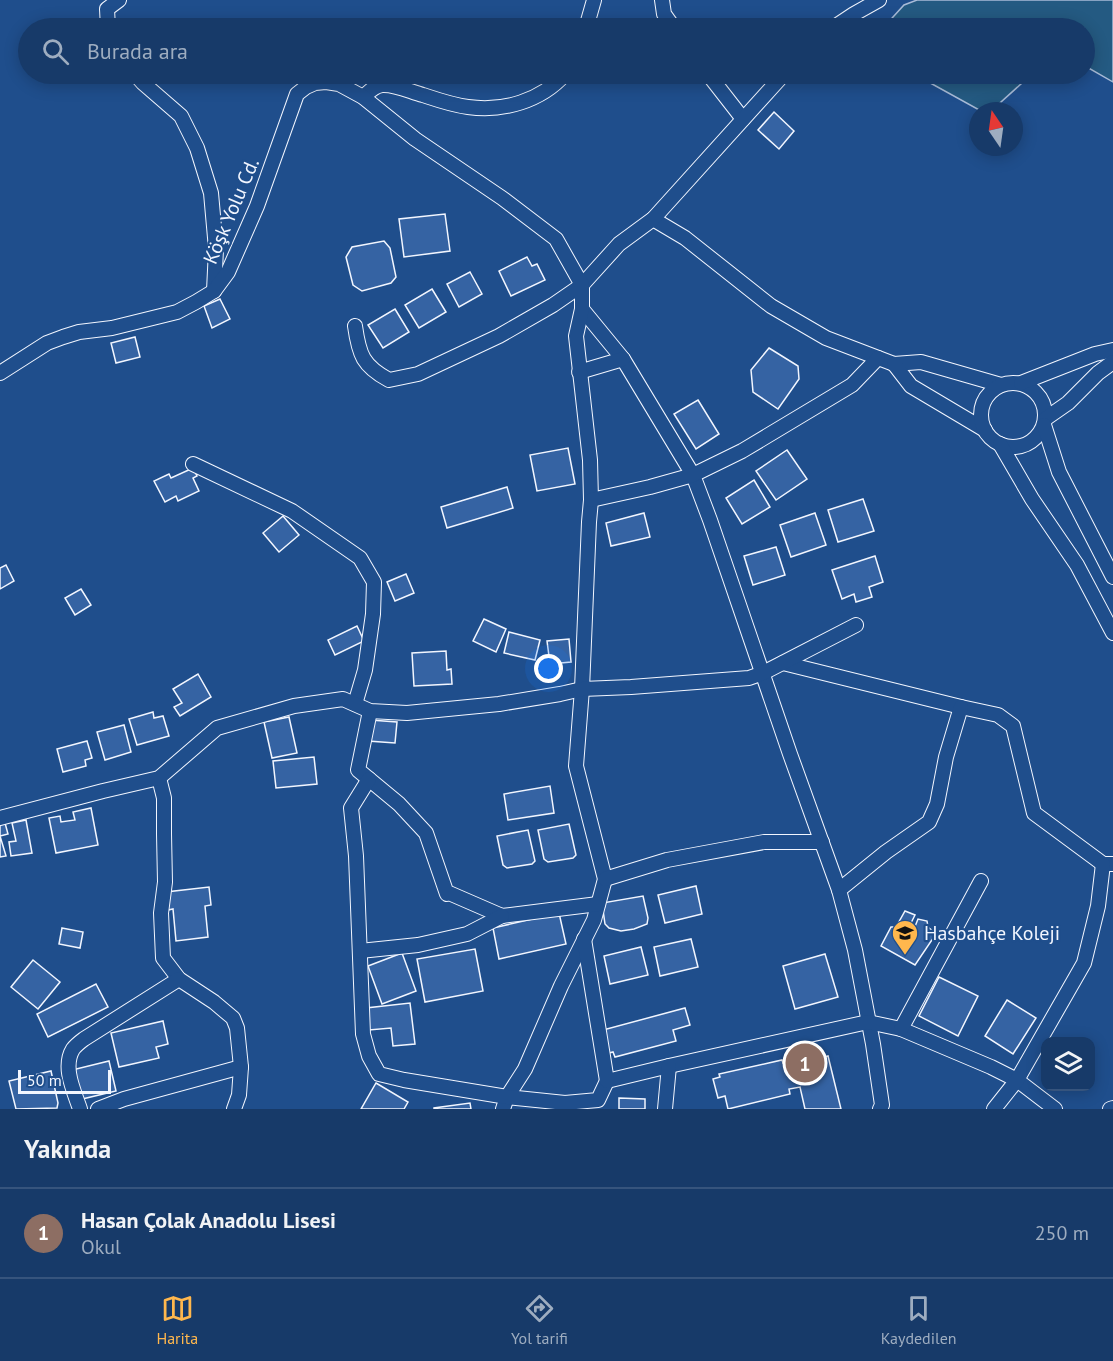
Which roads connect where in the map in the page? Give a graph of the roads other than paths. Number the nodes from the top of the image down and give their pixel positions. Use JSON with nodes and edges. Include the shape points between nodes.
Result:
{"nodes":[{"id":1,"x":119,"y":0,"type":"edge"},
{"id":2,"x":594,"y":0,"type":"edge"},
{"id":3,"x":662,"y":0,"type":"edge"},
{"id":4,"x":879,"y":0,"type":"edge"},
{"id":5,"x":107,"y":18,"type":"edge"},
{"id":6,"x":589,"y":18,"type":"edge"},
{"id":7,"x":667,"y":18,"type":"edge"},
{"id":8,"x":848,"y":18,"type":"edge"},
{"id":9,"x":144,"y":84,"type":"edge"},
{"id":10,"x":313,"y":84,"type":"edge"},
{"id":11,"x":339,"y":84,"type":"edge"},
{"id":12,"x":555,"y":84,"type":"edge"},
{"id":13,"x":716,"y":84,"type":"edge"},
{"id":14,"x":775,"y":84,"type":"edge"},
{"id":15,"x":363,"y":97,"type":"junction"},
{"id":16,"x":743,"y":119,"type":"junction"},
{"id":17,"x":652,"y":219,"type":"junction"},
{"id":18,"x":582,"y":285,"type":"junction"},
{"id":19,"x":214,"y":291,"type":"junction"},
{"id":20,"x":582,"y":309,"type":"junction"},
{"id":21,"x":355,"y":326,"type":"dead end"},
{"id":22,"x":1113,"y":350,"type":"edge"},
{"id":23,"x":878,"y":358,"type":"junction"},
{"id":24,"x":623,"y":359,"type":"junction"},
{"id":25,"x":1113,"y":362,"type":"edge"},
{"id":26,"x":894,"y":364,"type":"junction"},
{"id":27,"x":579,"y":372,"type":"junction"},
{"id":28,"x":0,"y":373,"type":"edge"},
{"id":29,"x":1021,"y":383,"type":"junction"},
{"id":30,"x":1001,"y":385,"type":"junction"},
{"id":31,"x":1045,"y":422,"type":"junction"},
{"id":32,"x":985,"y":430,"type":"junction"},
{"id":33,"x":1000,"y":444,"type":"junction"},
{"id":34,"x":193,"y":464,"type":"dead end"},
{"id":35,"x":693,"y":475,"type":"junction"},
{"id":36,"x":591,"y":500,"type":"junction"},
{"id":37,"x":1113,"y":576,"type":"edge"},
{"id":38,"x":856,"y":625,"type":"dead end"},
{"id":39,"x":1113,"y":633,"type":"edge"},
{"id":40,"x":783,"y":663,"type":"junction"},
{"id":41,"x":763,"y":673,"type":"junction"},
{"id":42,"x":582,"y":689,"type":"junction"},
{"id":43,"x":355,"y":704,"type":"junction"},
{"id":44,"x":961,"y":708,"type":"junction"},
{"id":45,"x":370,"y":711,"type":"junction"},
{"id":46,"x":159,"y":778,"type":"junction"},
{"id":47,"x":369,"y":779,"type":"junction"},
{"id":48,"x":0,"y":818,"type":"edge"},
{"id":49,"x":822,"y":842,"type":"junction"},
{"id":50,"x":1108,"y":864,"type":"edge"},
{"id":51,"x":605,"y":879,"type":"junction"},
{"id":52,"x":981,"y":881,"type":"dead end"},
{"id":53,"x":839,"y":890,"type":"junction"},
{"id":54,"x":598,"y":904,"type":"junction"},
{"id":55,"x":502,"y":916,"type":"junction"},
{"id":56,"x":584,"y":939,"type":"junction"},
{"id":57,"x":360,"y":951,"type":"junction"},
{"id":58,"x":179,"y":979,"type":"junction"},
{"id":59,"x":868,"y":1022,"type":"junction"},
{"id":60,"x":901,"y":1029,"type":"junction"},
{"id":61,"x":241,"y":1066,"type":"junction"},
{"id":62,"x":669,"y":1066,"type":"junction"},
{"id":63,"x":1017,"y":1080,"type":"junction"},
{"id":64,"x":607,"y":1081,"type":"junction"},
{"id":65,"x":505,"y":1103,"type":"edge"},
{"id":66,"x":80,"y":1109,"type":"edge"},
{"id":67,"x":98,"y":1109,"type":"edge"},
{"id":68,"x":234,"y":1109,"type":"edge"},
{"id":69,"x":665,"y":1109,"type":"edge"},
{"id":70,"x":880,"y":1109,"type":"edge"},
{"id":71,"x":994,"y":1109,"type":"edge"},
{"id":72,"x":1055,"y":1109,"type":"edge"}],
"edges":[{"from":1,"to":5,"type":"street","via":[[107,9]]},
{"from":2,"to":6,"type":"street"},
{"from":3,"to":7,"type":"street"},
{"from":4,"to":8,"type":"street"},
{"from":9,"to":19,"type":"street","via":[[181,116],[197,148],[211,193],[216,249]]},
{"from":10,"to":19,"type":"street","name":"Köşk Yolu Cd.","via":[[297,94],[257,206],[228,272]]},
{"from":11,"to":15,"type":"street","name":"Köşk Yolu Cd."},
{"from":12,"to":15,"type":"street","via":[[523,102],[488,108],[451,104],[390,85],[378,86]]},
{"from":13,"to":16,"type":"street"},
{"from":14,"to":16,"type":"street"},
{"from":15,"to":18,"type":"street","via":[[415,139],[556,239]]},
{"from":16,"to":17,"type":"street"},
{"from":17,"to":18,"type":"street","via":[[619,244]]},
{"from":17,"to":23,"type":"street","via":[[685,238],[771,306],[826,338]]},
{"from":18,"to":20,"type":"street"},
{"from":18,"to":21,"type":"street","via":[[499,336],[418,374],[389,380],[374,372],[362,358]]},
{"from":19,"to":28,"type":"street","name":"Köşk Yolu Cd.","via":[[177,312],[79,332],[47,343]]},
{"from":20,"to":24,"type":"street"},
{"from":20,"to":27,"type":"street","via":[[576,336]]},
{"from":22,"to":29,"type":"street"},
{"from":23,"to":26,"type":"street"},
{"from":23,"to":35,"type":"street","via":[[852,385],[742,451]]},
{"from":24,"to":27,"type":"street"},
{"from":24,"to":35,"type":"street"},
{"from":25,"to":31,"type":"street"},
{"from":26,"to":30,"type":"street","via":[[921,362]]},
{"from":26,"to":32,"type":"street","via":[[911,386]]},
{"from":27,"to":36,"type":"street"},
{"from":29,"to":30,"type":"street"},
{"from":29,"to":31,"type":"street","via":[[1038,393],[1044,405]]},
{"from":30,"to":32,"type":"street","via":[[982,404]]},
{"from":31,"to":33,"type":"street","via":[[1037,437],[1026,444]]},
{"from":31,"to":37,"type":"street","via":[[1059,472]]},
{"from":32,"to":33,"type":"street"},
{"from":33,"to":39,"type":"street","via":[[1077,565]]},
{"from":34,"to":43,"type":"street","via":[[292,511],[360,558],[374,582],[373,614],[366,670]]},
{"from":35,"to":36,"type":"street"},
{"from":35,"to":41,"type":"street"},
{"from":36,"to":42,"type":"street"},
{"from":38,"to":40,"type":"street"},
{"from":40,"to":41,"type":"street"},
{"from":40,"to":44,"type":"street"},
{"from":41,"to":42,"type":"street","via":[[737,679]]},
{"from":41,"to":49,"type":"street"},
{"from":42,"to":45,"type":"street","via":[[451,709]]},
{"from":42,"to":51,"type":"street","via":[[576,766]]},
{"from":43,"to":45,"type":"street"},
{"from":43,"to":46,"type":"street","via":[[343,699],[294,706],[217,728]]},
{"from":44,"to":50,"type":"street","via":[[998,715],[1013,726],[1034,813]]},
{"from":44,"to":53,"type":"street","via":[[929,822]]},
{"from":45,"to":47,"type":"street","via":[[358,770]]},
{"from":46,"to":48,"type":"street"},
{"from":46,"to":58,"type":"street","via":[[164,798],[165,882],[160,913],[163,958]]},
{"from":47,"to":55,"type":"street","via":[[426,833],[447,894]]},
{"from":47,"to":57,"type":"street","via":[[351,808]]},
{"from":49,"to":51,"type":"street","via":[[764,842],[667,860]]},
{"from":49,"to":53,"type":"street"},
{"from":50,"to":63,"type":"street","via":[[1084,963]]},
{"from":51,"to":54,"type":"street"},
{"from":52,"to":60,"type":"street"},
{"from":53,"to":59,"type":"street"},
{"from":54,"to":55,"type":"street"},
{"from":54,"to":56,"type":"street"},
{"from":55,"to":57,"type":"street","via":[[467,934],[418,945]]},
{"from":56,"to":64,"type":"street"},
{"from":56,"to":65,"type":"street","via":[[525,1069]]},
{"from":57,"to":65,"type":"street","via":[[363,1034],[379,1074]]},
{"from":58,"to":61,"type":"street","via":[[233,1018]]},
{"from":58,"to":66,"type":"street","via":[[74,1047],[69,1071]]},
{"from":59,"to":60,"type":"street"},
{"from":59,"to":62,"type":"street"},
{"from":59,"to":70,"type":"street"},
{"from":60,"to":63,"type":"street"},
{"from":61,"to":67,"type":"street"},
{"from":61,"to":68,"type":"street"},
{"from":62,"to":64,"type":"street"},
{"from":62,"to":69,"type":"street"},
{"from":63,"to":71,"type":"street"},
{"from":63,"to":72,"type":"street"},
{"from":64,"to":65,"type":"street","via":[[598,1100]]}]}
